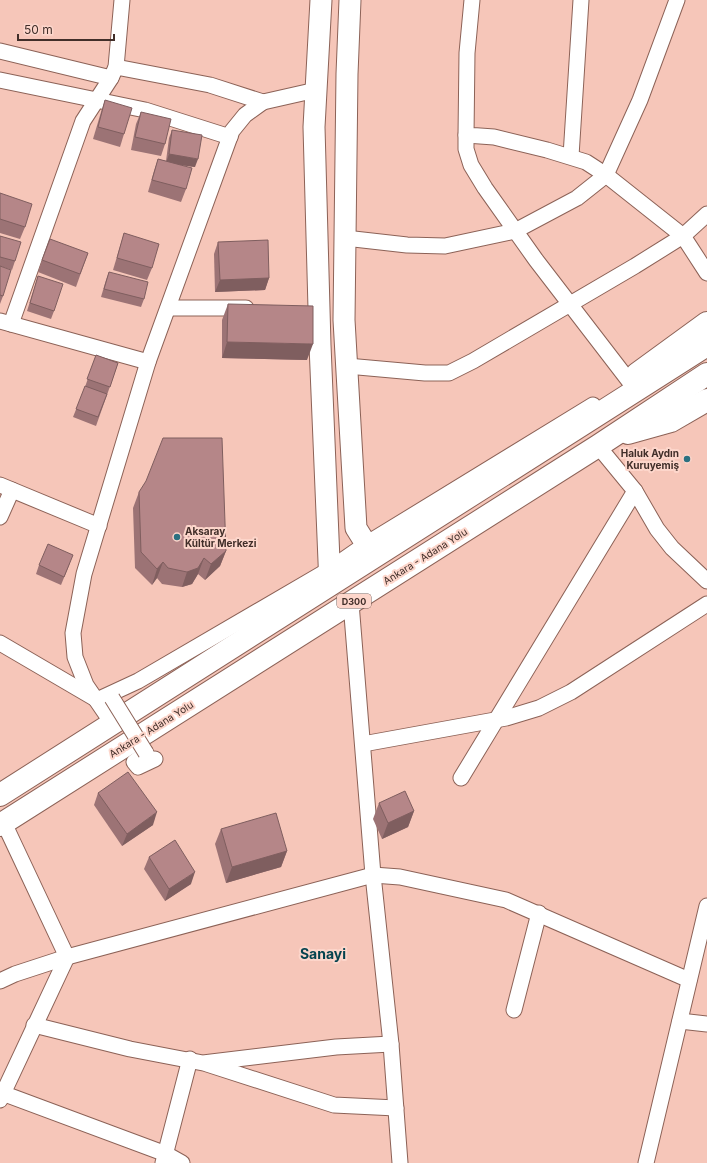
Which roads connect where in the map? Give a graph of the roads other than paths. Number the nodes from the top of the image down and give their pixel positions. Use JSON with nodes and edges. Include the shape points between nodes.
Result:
{"nodes":[{"id":1,"x":122,"y":0,"type":"edge"},
{"id":2,"x":322,"y":0,"type":"edge"},
{"id":3,"x":350,"y":0,"type":"edge"},
{"id":4,"x":472,"y":0,"type":"edge"},
{"id":5,"x":581,"y":0,"type":"edge"},
{"id":6,"x":677,"y":0,"type":"edge"},
{"id":7,"x":0,"y":51,"type":"edge"},
{"id":8,"x":114,"y":73,"type":"junction"},
{"id":9,"x":0,"y":80,"type":"edge"},
{"id":10,"x":316,"y":90,"type":"junction"},
{"id":11,"x":95,"y":101,"type":"junction"},
{"id":12,"x":263,"y":102,"type":"junction"},
{"id":13,"x":466,"y":135,"type":"junction"},
{"id":14,"x":230,"y":137,"type":"junction"},
{"id":15,"x":571,"y":156,"type":"junction"},
{"id":16,"x":606,"y":175,"type":"junction"},
{"id":17,"x":707,"y":214,"type":"edge"},
{"id":18,"x":515,"y":231,"type":"junction"},
{"id":19,"x":683,"y":236,"type":"junction"},
{"id":20,"x":345,"y":238,"type":"junction"},
{"id":21,"x":707,"y":272,"type":"edge"},
{"id":22,"x":569,"y":305,"type":"junction"},
{"id":23,"x":168,"y":308,"type":"junction"},
{"id":24,"x":264,"y":308,"type":"edge"},
{"id":25,"x":6,"y":323,"type":"edge"},
{"id":26,"x":707,"y":323,"type":"edge"},
{"id":27,"x":707,"y":345,"type":"edge"},
{"id":28,"x":148,"y":362,"type":"junction"},
{"id":29,"x":347,"y":366,"type":"junction"},
{"id":30,"x":707,"y":374,"type":"edge"},
{"id":31,"x":626,"y":383,"type":"junction"},
{"id":32,"x":707,"y":400,"type":"edge"},
{"id":33,"x":592,"y":420,"type":"junction"},
{"id":34,"x":604,"y":442,"type":"junction"},
{"id":35,"x":6,"y":487,"type":"edge"},
{"id":36,"x":635,"y":491,"type":"junction"},
{"id":37,"x":0,"y":517,"type":"edge"},
{"id":38,"x":99,"y":526,"type":"junction"},
{"id":39,"x":374,"y":548,"type":"junction"},
{"id":40,"x":330,"y":577,"type":"junction"},
{"id":41,"x":707,"y":581,"type":"edge"},
{"id":42,"x":351,"y":603,"type":"junction"},
{"id":43,"x":707,"y":604,"type":"edge"},
{"id":44,"x":0,"y":643,"type":"edge"},
{"id":45,"x":138,"y":680,"type":"junction"},
{"id":46,"x":95,"y":700,"type":"junction"},
{"id":47,"x":496,"y":720,"type":"junction"},
{"id":48,"x":112,"y":723,"type":"junction"},
{"id":49,"x":363,"y":744,"type":"junction"},
{"id":50,"x":151,"y":756,"type":"dead end"},
{"id":51,"x":460,"y":778,"type":"dead end"},
{"id":52,"x":0,"y":795,"type":"edge"},
{"id":53,"x":2,"y":824,"type":"edge"},
{"id":54,"x":373,"y":876,"type":"junction"},
{"id":55,"x":707,"y":906,"type":"edge"},
{"id":56,"x":539,"y":913,"type":"junction"},
{"id":57,"x":67,"y":958,"type":"junction"},
{"id":58,"x":690,"y":980,"type":"junction"},
{"id":59,"x":0,"y":982,"type":"edge"},
{"id":60,"x":514,"y":1010,"type":"dead end"},
{"id":61,"x":680,"y":1021,"type":"junction"},
{"id":62,"x":707,"y":1024,"type":"edge"},
{"id":63,"x":34,"y":1025,"type":"junction"},
{"id":64,"x":391,"y":1044,"type":"junction"},
{"id":65,"x":196,"y":1061,"type":"junction"},
{"id":66,"x":1,"y":1096,"type":"edge"},
{"id":67,"x":396,"y":1108,"type":"junction"},
{"id":68,"x":164,"y":1158,"type":"edge"},
{"id":69,"x":182,"y":1163,"type":"edge"},
{"id":70,"x":400,"y":1163,"type":"edge"},
{"id":71,"x":646,"y":1163,"type":"edge"}],
"edges":[{"from":1,"to":8,"type":"street"},
{"from":2,"to":10,"type":"main road"},
{"from":3,"to":20,"type":"main road"},
{"from":4,"to":13,"type":"street","via":[[467,53]]},
{"from":5,"to":15,"type":"street"},
{"from":6,"to":16,"type":"street","via":[[640,100]]},
{"from":7,"to":8,"type":"street"},
{"from":8,"to":11,"type":"street"},
{"from":8,"to":12,"type":"street","via":[[210,85]]},
{"from":9,"to":11,"type":"street"},
{"from":10,"to":12,"type":"street"},
{"from":10,"to":40,"type":"main road","via":[[311,308]]},
{"from":11,"to":14,"type":"street","via":[[145,110]]},
{"from":11,"to":25,"type":"street","via":[[83,121]]},
{"from":12,"to":14,"type":"street","via":[[244,115]]},
{"from":13,"to":15,"type":"street","via":[[494,137]]},
{"from":13,"to":18,"type":"street","via":[[466,149],[471,165]]},
{"from":14,"to":23,"type":"street"},
{"from":15,"to":16,"type":"street"},
{"from":16,"to":18,"type":"street","via":[[577,198]]},
{"from":16,"to":19,"type":"street"},
{"from":17,"to":19,"type":"street"},
{"from":18,"to":20,"type":"street","via":[[445,246],[407,245]]},
{"from":18,"to":22,"type":"street"},
{"from":19,"to":21,"type":"street"},
{"from":19,"to":22,"type":"street"},
{"from":20,"to":29,"type":"main road","via":[[344,320]]},
{"from":22,"to":29,"type":"street","via":[[449,373]]},
{"from":22,"to":31,"type":"street"},
{"from":23,"to":24,"type":"street"},
{"from":23,"to":28,"type":"street"},
{"from":25,"to":28,"type":"street"},
{"from":26,"to":31,"type":"highway"},
{"from":27,"to":33,"type":"highway","number":"D300"},
{"from":28,"to":38,"type":"street"},
{"from":29,"to":39,"type":"main road","via":[[356,528]]},
{"from":30,"to":34,"type":"highway","name":"Ankara - Adana Yolu","number":"D300"},
{"from":31,"to":33,"type":"highway"},
{"from":31,"to":39,"type":"street"},
{"from":32,"to":34,"type":"highway","via":[[671,421]]},
{"from":33,"to":39,"type":"highway","number":"D300"},
{"from":34,"to":36,"type":"street"},
{"from":34,"to":42,"type":"highway","name":"Ankara - Adana Yolu","number":"D300"},
{"from":35,"to":37,"type":"street"},
{"from":35,"to":38,"type":"street"},
{"from":36,"to":41,"type":"street","via":[[657,529],[672,548]]},
{"from":36,"to":47,"type":"street"},
{"from":38,"to":46,"type":"street","via":[[84,574],[73,633],[75,657]]},
{"from":39,"to":40,"type":"highway","number":"D300"},
{"from":40,"to":45,"type":"street"},
{"from":40,"to":48,"type":"highway","number":"D300"},
{"from":42,"to":49,"type":"street"},
{"from":42,"to":53,"type":"highway","name":"Ankara - Adana Yolu","number":"D300"},
{"from":43,"to":47,"type":"street","via":[[571,692],[538,708]]},
{"from":44,"to":46,"type":"street"},
{"from":45,"to":46,"type":"street"},
{"from":45,"to":50,"type":"street","bridge":true,"via":[[138,686],[112,698]]},
{"from":46,"to":48,"type":"street"},
{"from":47,"to":49,"type":"street"},
{"from":47,"to":51,"type":"street"},
{"from":48,"to":52,"type":"highway","number":"D300"},
{"from":49,"to":54,"type":"street"},
{"from":53,"to":57,"type":"street"},
{"from":54,"to":56,"type":"street","via":[[400,877],[506,900]]},
{"from":54,"to":57,"type":"street"},
{"from":54,"to":64,"type":"street"},
{"from":55,"to":58,"type":"street"},
{"from":56,"to":58,"type":"street"},
{"from":56,"to":60,"type":"street"},
{"from":57,"to":59,"type":"street","via":[[15,974]]},
{"from":57,"to":63,"type":"street"},
{"from":58,"to":61,"type":"street"},
{"from":61,"to":62,"type":"street"},
{"from":61,"to":71,"type":"street"},
{"from":63,"to":65,"type":"street","via":[[130,1049]]},
{"from":63,"to":66,"type":"street"},
{"from":64,"to":65,"type":"street"},
{"from":64,"to":67,"type":"street"},
{"from":65,"to":67,"type":"street","via":[[334,1105]]},
{"from":65,"to":68,"type":"street"},
{"from":66,"to":68,"type":"street"},
{"from":67,"to":70,"type":"street"},
{"from":68,"to":69,"type":"street"}]}
